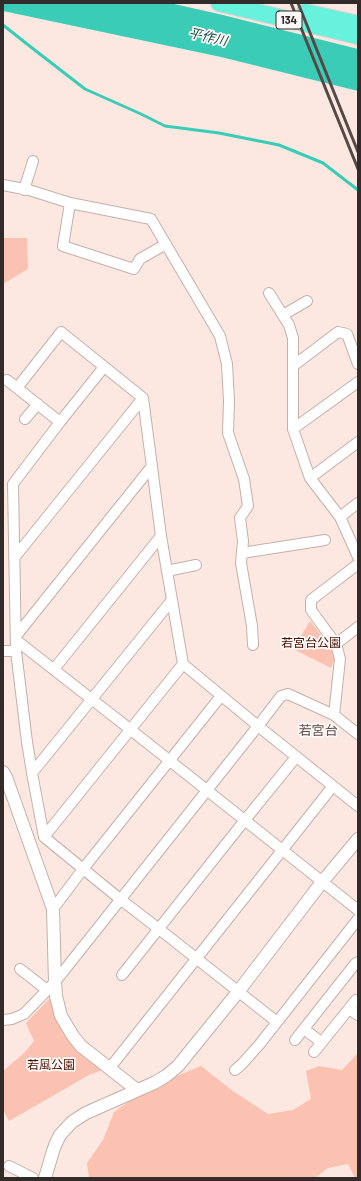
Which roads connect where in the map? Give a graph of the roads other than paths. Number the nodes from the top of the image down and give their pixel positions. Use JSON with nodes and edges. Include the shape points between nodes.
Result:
{"nodes":[{"id":1,"x":219,"y":3,"type":"edge"},
{"id":2,"x":264,"y":3,"type":"edge"},
{"id":3,"x":358,"y":27,"type":"edge"},
{"id":4,"x":33,"y":160,"type":"dead end"},
{"id":5,"x":3,"y":185,"type":"edge"},
{"id":6,"x":24,"y":190,"type":"junction"},
{"id":7,"x":70,"y":203,"type":"junction"},
{"id":8,"x":166,"y":244,"type":"junction"},
{"id":9,"x":269,"y":293,"type":"dead end"},
{"id":10,"x":307,"y":301,"type":"dead end"},
{"id":11,"x":283,"y":315,"type":"junction"},
{"id":12,"x":358,"y":364,"type":"edge"},
{"id":13,"x":294,"y":366,"type":"junction"},
{"id":14,"x":104,"y":367,"type":"junction"},
{"id":15,"x":7,"y":380,"type":"dead end"},
{"id":16,"x":358,"y":382,"type":"edge"},
{"id":17,"x":17,"y":388,"type":"junction"},
{"id":18,"x":143,"y":398,"type":"junction"},
{"id":19,"x":38,"y":404,"type":"junction"},
{"id":20,"x":26,"y":419,"type":"dead end"},
{"id":21,"x":60,"y":422,"type":"junction"},
{"id":22,"x":293,"y":429,"type":"junction"},
{"id":23,"x":358,"y":442,"type":"edge"},
{"id":24,"x":152,"y":466,"type":"junction"},
{"id":25,"x":310,"y":478,"type":"junction"},
{"id":26,"x":358,"y":502,"type":"edge"},
{"id":27,"x":340,"y":517,"type":"junction"},
{"id":28,"x":161,"y":536,"type":"junction"},
{"id":29,"x":325,"y":540,"type":"dead end"},
{"id":30,"x":242,"y":553,"type":"junction"},
{"id":31,"x":358,"y":557,"type":"edge"},
{"id":32,"x":14,"y":558,"type":"junction"},
{"id":33,"x":358,"y":564,"type":"edge"},
{"id":34,"x":196,"y":565,"type":"dead end"},
{"id":35,"x":167,"y":571,"type":"junction"},
{"id":36,"x":172,"y":600,"type":"junction"},
{"id":37,"x":358,"y":627,"type":"edge"},
{"id":38,"x":16,"y":638,"type":"junction"},
{"id":39,"x":336,"y":644,"type":"junction"},
{"id":40,"x":253,"y":645,"type":"dead end"},
{"id":41,"x":3,"y":651,"type":"edge"},
{"id":42,"x":16,"y":651,"type":"junction"},
{"id":43,"x":182,"y":664,"type":"junction"},
{"id":44,"x":54,"y":669,"type":"junction"},
{"id":45,"x":221,"y":696,"type":"junction"},
{"id":46,"x":92,"y":698,"type":"junction"},
{"id":47,"x":334,"y":714,"type":"junction"},
{"id":48,"x":258,"y":726,"type":"junction"},
{"id":49,"x":131,"y":730,"type":"junction"},
{"id":50,"x":358,"y":734,"type":"edge"},
{"id":51,"x":296,"y":757,"type":"junction"},
{"id":52,"x":170,"y":760,"type":"junction"},
{"id":53,"x":3,"y":772,"type":"edge"},
{"id":54,"x":32,"y":773,"type":"junction"},
{"id":55,"x":334,"y":786,"type":"junction"},
{"id":56,"x":207,"y":790,"type":"junction"},
{"id":57,"x":358,"y":806,"type":"edge"},
{"id":58,"x":245,"y":820,"type":"junction"},
{"id":59,"x":44,"y":837,"type":"junction"},
{"id":60,"x":358,"y":839,"type":"edge"},
{"id":61,"x":283,"y":849,"type":"junction"},
{"id":62,"x":83,"y":869,"type":"junction"},
{"id":63,"x":322,"y":882,"type":"junction"},
{"id":64,"x":120,"y":899,"type":"junction"},
{"id":65,"x":53,"y":909,"type":"junction"},
{"id":66,"x":358,"y":910,"type":"edge"},
{"id":67,"x":358,"y":919,"type":"edge"},
{"id":68,"x":159,"y":929,"type":"junction"},
{"id":69,"x":197,"y":959,"type":"junction"},
{"id":70,"x":358,"y":962,"type":"edge"},
{"id":71,"x":20,"y":969,"type":"dead end"},
{"id":72,"x":122,"y":975,"type":"dead end"},
{"id":73,"x":51,"y":986,"type":"junction"},
{"id":74,"x":238,"y":992,"type":"junction"},
{"id":75,"x":356,"y":1000,"type":"dead end"},
{"id":76,"x":349,"y":1009,"type":"junction"},
{"id":77,"x":358,"y":1015,"type":"edge"},
{"id":78,"x":3,"y":1020,"type":"edge"},
{"id":79,"x":277,"y":1022,"type":"junction"},
{"id":80,"x":304,"y":1029,"type":"junction"},
{"id":81,"x":295,"y":1040,"type":"dead end"},
{"id":82,"x":321,"y":1042,"type":"junction"},
{"id":83,"x":314,"y":1052,"type":"dead end"},
{"id":84,"x":109,"y":1069,"type":"junction"},
{"id":85,"x":234,"y":1070,"type":"dead end"},
{"id":86,"x":136,"y":1090,"type":"junction"},
{"id":87,"x":9,"y":1166,"type":"dead end"},
{"id":88,"x":33,"y":1178,"type":"edge"},
{"id":89,"x":45,"y":1178,"type":"edge"}],
"edges":[{"from":1,"to":3,"type":"highway","number":"134"},
{"from":2,"to":3,"type":"highway","number":"134"},
{"from":4,"to":6,"type":"street"},
{"from":5,"to":6,"type":"street"},
{"from":6,"to":7,"type":"street"},
{"from":7,"to":8,"type":"street","via":[[151,219]]},
{"from":7,"to":8,"type":"street","via":[[63,246],[134,269],[140,259]]},
{"from":8,"to":30,"type":"street","via":[[220,336],[227,364],[230,401],[228,433],[244,479],[248,506],[240,518]]},
{"from":9,"to":11,"type":"street"},
{"from":10,"to":11,"type":"street"},
{"from":11,"to":13,"type":"street","via":[[293,338]]},
{"from":12,"to":13,"type":"street","via":[[347,334],[338,332]]},
{"from":13,"to":22,"type":"street"},
{"from":14,"to":17,"type":"street","via":[[61,332]]},
{"from":14,"to":18,"type":"street"},
{"from":14,"to":21,"type":"street"},
{"from":15,"to":17,"type":"street"},
{"from":16,"to":22,"type":"street"},
{"from":17,"to":19,"type":"street"},
{"from":18,"to":24,"type":"street"},
{"from":18,"to":32,"type":"street"},
{"from":19,"to":20,"type":"street"},
{"from":19,"to":21,"type":"street"},
{"from":21,"to":32,"type":"street","via":[[13,484]]},
{"from":22,"to":25,"type":"street"},
{"from":23,"to":25,"type":"street"},
{"from":24,"to":28,"type":"street"},
{"from":24,"to":38,"type":"street"},
{"from":25,"to":27,"type":"street"},
{"from":26,"to":27,"type":"street"},
{"from":27,"to":31,"type":"street"},
{"from":28,"to":35,"type":"street"},
{"from":28,"to":44,"type":"street"},
{"from":29,"to":30,"type":"street"},
{"from":30,"to":40,"type":"street","via":[[241,563]]},
{"from":32,"to":38,"type":"street"},
{"from":33,"to":39,"type":"street","via":[[312,600],[311,610]]},
{"from":34,"to":35,"type":"street"},
{"from":35,"to":36,"type":"street"},
{"from":36,"to":43,"type":"street"},
{"from":36,"to":46,"type":"street"},
{"from":37,"to":39,"type":"street"},
{"from":38,"to":42,"type":"street"},
{"from":38,"to":44,"type":"street"},
{"from":39,"to":47,"type":"street","via":[[340,659]]},
{"from":41,"to":42,"type":"street"},
{"from":42,"to":54,"type":"street"},
{"from":43,"to":45,"type":"street"},
{"from":43,"to":49,"type":"street"},
{"from":44,"to":46,"type":"street"},
{"from":45,"to":48,"type":"street"},
{"from":45,"to":52,"type":"street"},
{"from":46,"to":49,"type":"street"},
{"from":46,"to":54,"type":"street"},
{"from":47,"to":48,"type":"street","via":[[288,694],[281,696]]},
{"from":47,"to":50,"type":"street"},
{"from":48,"to":51,"type":"street"},
{"from":48,"to":56,"type":"street"},
{"from":49,"to":52,"type":"street"},
{"from":49,"to":59,"type":"street"},
{"from":51,"to":55,"type":"street"},
{"from":51,"to":58,"type":"street"},
{"from":52,"to":56,"type":"street"},
{"from":52,"to":62,"type":"street"},
{"from":53,"to":65,"type":"street"},
{"from":54,"to":59,"type":"street"},
{"from":55,"to":57,"type":"street"},
{"from":55,"to":61,"type":"street"},
{"from":56,"to":58,"type":"street"},
{"from":56,"to":64,"type":"street"},
{"from":58,"to":61,"type":"street"},
{"from":58,"to":68,"type":"street"},
{"from":59,"to":62,"type":"street"},
{"from":60,"to":63,"type":"street"},
{"from":61,"to":63,"type":"street"},
{"from":61,"to":69,"type":"street"},
{"from":62,"to":64,"type":"street"},
{"from":62,"to":65,"type":"street"},
{"from":63,"to":66,"type":"street"},
{"from":63,"to":74,"type":"street"},
{"from":64,"to":68,"type":"street"},
{"from":64,"to":73,"type":"street"},
{"from":65,"to":73,"type":"street"},
{"from":67,"to":79,"type":"street"},
{"from":68,"to":69,"type":"street"},
{"from":68,"to":72,"type":"street"},
{"from":69,"to":74,"type":"street"},
{"from":69,"to":84,"type":"street"},
{"from":70,"to":80,"type":"street"},
{"from":71,"to":73,"type":"street"},
{"from":73,"to":78,"type":"street","via":[[24,1014]]},
{"from":73,"to":84,"type":"street","via":[[61,1016],[73,1036]]},
{"from":74,"to":79,"type":"street"},
{"from":74,"to":86,"type":"street","via":[[178,1066],[161,1079]]},
{"from":75,"to":76,"type":"street"},
{"from":76,"to":77,"type":"street"},
{"from":76,"to":82,"type":"street"},
{"from":79,"to":85,"type":"street"},
{"from":80,"to":81,"type":"street"},
{"from":80,"to":82,"type":"street"},
{"from":82,"to":83,"type":"street"},
{"from":84,"to":86,"type":"street"},
{"from":86,"to":89,"type":"street","via":[[72,1122],[56,1142]]},
{"from":87,"to":88,"type":"street"}]}
